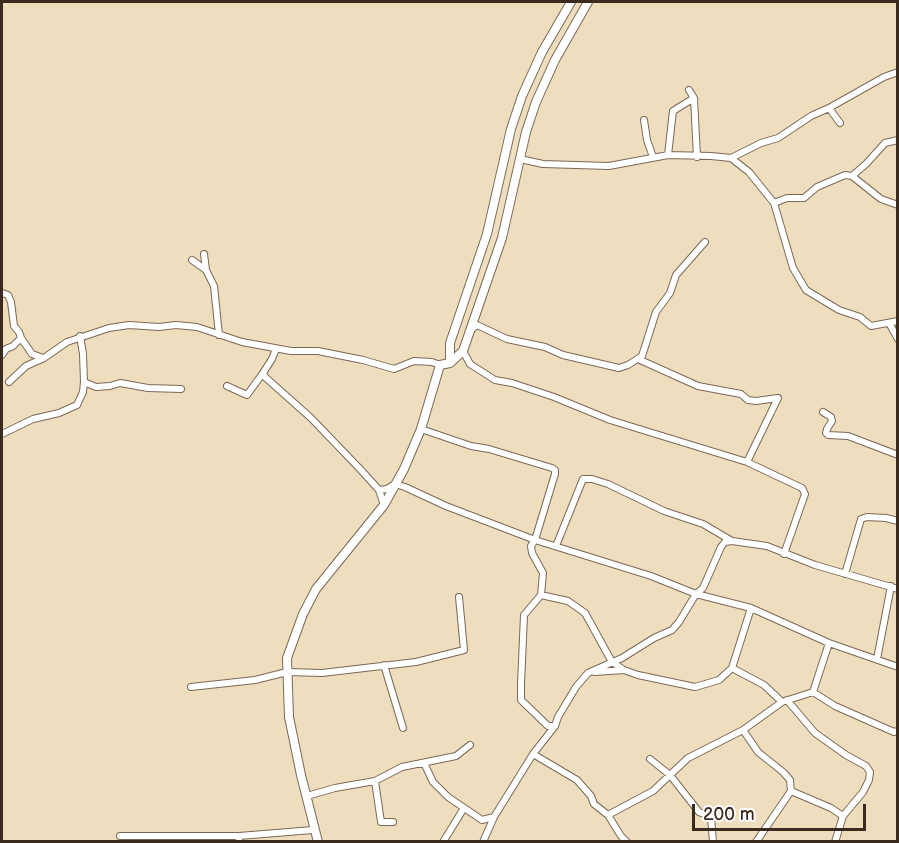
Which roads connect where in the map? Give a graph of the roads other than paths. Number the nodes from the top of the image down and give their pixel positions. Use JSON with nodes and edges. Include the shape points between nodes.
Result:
{"nodes":[{"id":1,"x":571,"y":2,"type":"edge"},
{"id":2,"x":588,"y":2,"type":"edge"},
{"id":3,"x":897,"y":72,"type":"edge"},
{"id":4,"x":689,"y":90,"type":"dead end"},
{"id":5,"x":694,"y":98,"type":"junction"},
{"id":6,"x":829,"y":108,"type":"junction"},
{"id":7,"x":645,"y":120,"type":"dead end"},
{"id":8,"x":840,"y":123,"type":"dead end"},
{"id":9,"x":897,"y":140,"type":"edge"},
{"id":10,"x":668,"y":155,"type":"junction"},
{"id":11,"x":697,"y":157,"type":"junction"},
{"id":12,"x":651,"y":158,"type":"junction"},
{"id":13,"x":731,"y":158,"type":"junction"},
{"id":14,"x":520,"y":159,"type":"junction"},
{"id":15,"x":852,"y":176,"type":"junction"},
{"id":16,"x":774,"y":204,"type":"junction"},
{"id":17,"x":897,"y":205,"type":"edge"},
{"id":18,"x":705,"y":242,"type":"dead end"},
{"id":19,"x":204,"y":254,"type":"dead end"},
{"id":20,"x":192,"y":260,"type":"dead end"},
{"id":21,"x":206,"y":270,"type":"junction"},
{"id":22,"x":2,"y":293,"type":"edge"},
{"id":23,"x":897,"y":321,"type":"edge"},
{"id":24,"x":889,"y":323,"type":"junction"},
{"id":25,"x":471,"y":330,"type":"junction"},
{"id":26,"x":219,"y":335,"type":"junction"},
{"id":27,"x":80,"y":336,"type":"junction"},
{"id":28,"x":21,"y":338,"type":"junction"},
{"id":29,"x":897,"y":339,"type":"edge"},
{"id":30,"x":276,"y":349,"type":"junction"},
{"id":31,"x":463,"y":351,"type":"junction"},
{"id":32,"x":2,"y":356,"type":"edge"},
{"id":33,"x":44,"y":358,"type":"junction"},
{"id":34,"x":638,"y":359,"type":"junction"},
{"id":35,"x":450,"y":363,"type":"junction"},
{"id":36,"x":440,"y":365,"type":"junction"},
{"id":37,"x":263,"y":373,"type":"junction"},
{"id":38,"x":9,"y":382,"type":"dead end"},
{"id":39,"x":84,"y":382,"type":"junction"},
{"id":40,"x":227,"y":386,"type":"dead end"},
{"id":41,"x":182,"y":389,"type":"dead end"},
{"id":42,"x":823,"y":412,"type":"dead end"},
{"id":43,"x":421,"y":429,"type":"junction"},
{"id":44,"x":2,"y":434,"type":"edge"},
{"id":45,"x":897,"y":455,"type":"edge"},
{"id":46,"x":747,"y":462,"type":"junction"},
{"id":47,"x":395,"y":484,"type":"junction"},
{"id":48,"x":379,"y":490,"type":"junction"},
{"id":49,"x":384,"y":504,"type":"junction"},
{"id":50,"x":897,"y":521,"type":"edge"},
{"id":51,"x":536,"y":540,"type":"junction"},
{"id":52,"x":732,"y":541,"type":"junction"},
{"id":53,"x":556,"y":546,"type":"junction"},
{"id":54,"x":784,"y":554,"type":"junction"},
{"id":55,"x":845,"y":574,"type":"junction"},
{"id":56,"x":894,"y":587,"type":"edge"},
{"id":57,"x":696,"y":594,"type":"junction"},
{"id":58,"x":541,"y":595,"type":"junction"},
{"id":59,"x":459,"y":597,"type":"dead end"},
{"id":60,"x":751,"y":608,"type":"junction"},
{"id":61,"x":829,"y":644,"type":"junction"},
{"id":62,"x":877,"y":659,"type":"junction"},
{"id":63,"x":612,"y":662,"type":"junction"},
{"id":64,"x":384,"y":665,"type":"junction"},
{"id":65,"x":897,"y":667,"type":"edge"},
{"id":66,"x":732,"y":668,"type":"junction"},
{"id":67,"x":624,"y":670,"type":"junction"},
{"id":68,"x":287,"y":672,"type":"junction"},
{"id":69,"x":588,"y":673,"type":"junction"},
{"id":70,"x":191,"y":687,"type":"dead end"},
{"id":71,"x":813,"y":692,"type":"junction"},
{"id":72,"x":785,"y":701,"type":"junction"},
{"id":73,"x":555,"y":726,"type":"junction"},
{"id":74,"x":403,"y":728,"type":"dead end"},
{"id":75,"x":743,"y":730,"type":"junction"},
{"id":76,"x":897,"y":731,"type":"edge"},
{"id":77,"x":470,"y":745,"type":"dead end"},
{"id":78,"x":533,"y":754,"type":"junction"},
{"id":79,"x":650,"y":759,"type":"dead end"},
{"id":80,"x":424,"y":763,"type":"junction"},
{"id":81,"x":670,"y":775,"type":"junction"},
{"id":82,"x":375,"y":781,"type":"junction"},
{"id":83,"x":791,"y":791,"type":"junction"},
{"id":84,"x":307,"y":796,"type":"junction"},
{"id":85,"x":464,"y":808,"type":"junction"},
{"id":86,"x":608,"y":815,"type":"junction"},
{"id":87,"x":843,"y":816,"type":"junction"},
{"id":88,"x":494,"y":817,"type":"junction"},
{"id":89,"x":393,"y":822,"type":"dead end"},
{"id":90,"x":313,"y":830,"type":"junction"},
{"id":91,"x":120,"y":836,"type":"dead end"},
{"id":92,"x":239,"y":838,"type":"edge"},
{"id":93,"x":837,"y":841,"type":"edge"},
{"id":94,"x":318,"y":842,"type":"edge"},
{"id":95,"x":443,"y":842,"type":"edge"},
{"id":96,"x":483,"y":842,"type":"edge"},
{"id":97,"x":627,"y":842,"type":"edge"},
{"id":98,"x":713,"y":842,"type":"edge"},
{"id":99,"x":756,"y":842,"type":"edge"}],
"edges":[{"from":1,"to":35,"type":"main road","via":[[522,96],[487,234],[450,343]]},
{"from":2,"to":14,"type":"main road","via":[[536,102]]},
{"from":3,"to":6,"type":"street"},
{"from":4,"to":5,"type":"street"},
{"from":5,"to":10,"type":"street","via":[[673,111]]},
{"from":5,"to":11,"type":"street"},
{"from":6,"to":8,"type":"street"},
{"from":6,"to":13,"type":"street","via":[[778,138]]},
{"from":7,"to":12,"type":"street"},
{"from":9,"to":15,"type":"street","via":[[885,143]]},
{"from":10,"to":11,"type":"street"},
{"from":10,"to":12,"type":"street"},
{"from":11,"to":13,"type":"street"},
{"from":12,"to":14,"type":"street","via":[[609,166],[543,164]]},
{"from":13,"to":16,"type":"street","via":[[754,178]]},
{"from":14,"to":25,"type":"main road","via":[[502,238]]},
{"from":15,"to":16,"type":"street","via":[[845,175],[804,198],[787,198]]},
{"from":15,"to":17,"type":"street","via":[[881,199]]},
{"from":16,"to":24,"type":"street","via":[[794,268],[806,290],[871,326]]},
{"from":18,"to":34,"type":"street","via":[[676,274]]},
{"from":19,"to":21,"type":"street"},
{"from":20,"to":21,"type":"street"},
{"from":21,"to":26,"type":"street","via":[[214,286]]},
{"from":22,"to":28,"type":"street","via":[[11,302],[14,326]]},
{"from":23,"to":24,"type":"street"},
{"from":24,"to":29,"type":"street"},
{"from":25,"to":31,"type":"main road"},
{"from":25,"to":34,"type":"street","via":[[477,325],[507,339],[604,366],[619,368]]},
{"from":26,"to":27,"type":"street","via":[[185,326],[129,325]]},
{"from":26,"to":30,"type":"street"},
{"from":27,"to":33,"type":"street"},
{"from":27,"to":39,"type":"street"},
{"from":28,"to":32,"type":"street"},
{"from":28,"to":33,"type":"street","via":[[32,354]]},
{"from":30,"to":36,"type":"street","via":[[318,351],[394,369],[414,361]]},
{"from":30,"to":37,"type":"street"},
{"from":31,"to":35,"type":"main road"},
{"from":31,"to":46,"type":"street","via":[[470,364],[495,380]]},
{"from":33,"to":38,"type":"street","via":[[27,366]]},
{"from":34,"to":46,"type":"street","via":[[698,386],[741,394],[748,400],[778,398]]},
{"from":35,"to":36,"type":"main road"},
{"from":36,"to":43,"type":"main road"},
{"from":37,"to":40,"type":"street","via":[[247,395]]},
{"from":37,"to":48,"type":"street"},
{"from":39,"to":41,"type":"street","via":[[96,387],[120,383]]},
{"from":39,"to":44,"type":"street","via":[[77,405]]},
{"from":42,"to":45,"type":"street","via":[[832,421],[828,435],[848,436]]},
{"from":43,"to":47,"type":"main road"},
{"from":43,"to":51,"type":"street","via":[[555,470]]},
{"from":46,"to":54,"type":"street","via":[[804,491]]},
{"from":47,"to":48,"type":"street"},
{"from":47,"to":49,"type":"main road"},
{"from":47,"to":51,"type":"street"},
{"from":48,"to":49,"type":"street"},
{"from":49,"to":68,"type":"main road","via":[[316,590],[287,658]]},
{"from":50,"to":55,"type":"street","via":[[861,519]]},
{"from":51,"to":53,"type":"street"},
{"from":51,"to":58,"type":"street","via":[[531,546],[543,573]]},
{"from":52,"to":53,"type":"street","via":[[703,524],[664,511],[614,486],[583,479]]},
{"from":52,"to":54,"type":"street","via":[[767,546]]},
{"from":52,"to":57,"type":"street","via":[[721,547],[703,588]]},
{"from":53,"to":57,"type":"street"},
{"from":54,"to":55,"type":"street"},
{"from":55,"to":56,"type":"street"},
{"from":56,"to":62,"type":"street"},
{"from":57,"to":60,"type":"street"},
{"from":57,"to":63,"type":"street","via":[[672,630]]},
{"from":58,"to":63,"type":"street","via":[[568,601],[585,614]]},
{"from":58,"to":73,"type":"street","via":[[524,615],[521,700],[548,726]]},
{"from":59,"to":64,"type":"street","via":[[464,650]]},
{"from":60,"to":61,"type":"street"},
{"from":60,"to":66,"type":"street"},
{"from":61,"to":62,"type":"street"},
{"from":61,"to":71,"type":"street"},
{"from":62,"to":65,"type":"street"},
{"from":63,"to":67,"type":"street"},
{"from":63,"to":69,"type":"street"},
{"from":64,"to":68,"type":"street","via":[[322,673]]},
{"from":64,"to":74,"type":"street"},
{"from":66,"to":67,"type":"street","via":[[719,680],[695,687]]},
{"from":66,"to":72,"type":"street"},
{"from":67,"to":69,"type":"street"},
{"from":68,"to":70,"type":"street"},
{"from":68,"to":84,"type":"main road","via":[[290,717]]},
{"from":69,"to":73,"type":"street"},
{"from":71,"to":72,"type":"street"},
{"from":71,"to":76,"type":"street","via":[[835,706]]},
{"from":72,"to":75,"type":"street"},
{"from":72,"to":87,"type":"street","via":[[815,733],[870,772],[863,792]]},
{"from":73,"to":78,"type":"street"},
{"from":75,"to":81,"type":"street","via":[[688,758]]},
{"from":75,"to":83,"type":"street","via":[[758,752],[783,771],[790,780]]},
{"from":77,"to":80,"type":"street","via":[[456,756]]},
{"from":78,"to":86,"type":"street","via":[[577,780],[594,804]]},
{"from":78,"to":88,"type":"street"},
{"from":79,"to":81,"type":"street"},
{"from":80,"to":82,"type":"street","via":[[402,767]]},
{"from":80,"to":85,"type":"street","via":[[433,782]]},
{"from":81,"to":86,"type":"street","via":[[653,791]]},
{"from":81,"to":98,"type":"street","via":[[699,812],[711,817]]},
{"from":82,"to":84,"type":"street"},
{"from":82,"to":89,"type":"street","via":[[381,822]]},
{"from":83,"to":87,"type":"street"},
{"from":83,"to":99,"type":"street"},
{"from":84,"to":90,"type":"main road"},
{"from":85,"to":88,"type":"street","via":[[482,820]]},
{"from":85,"to":95,"type":"street"},
{"from":86,"to":97,"type":"street"},
{"from":87,"to":93,"type":"street"},
{"from":88,"to":96,"type":"street"},
{"from":90,"to":92,"type":"street"},
{"from":90,"to":94,"type":"main road"},
{"from":91,"to":92,"type":"street"}]}
